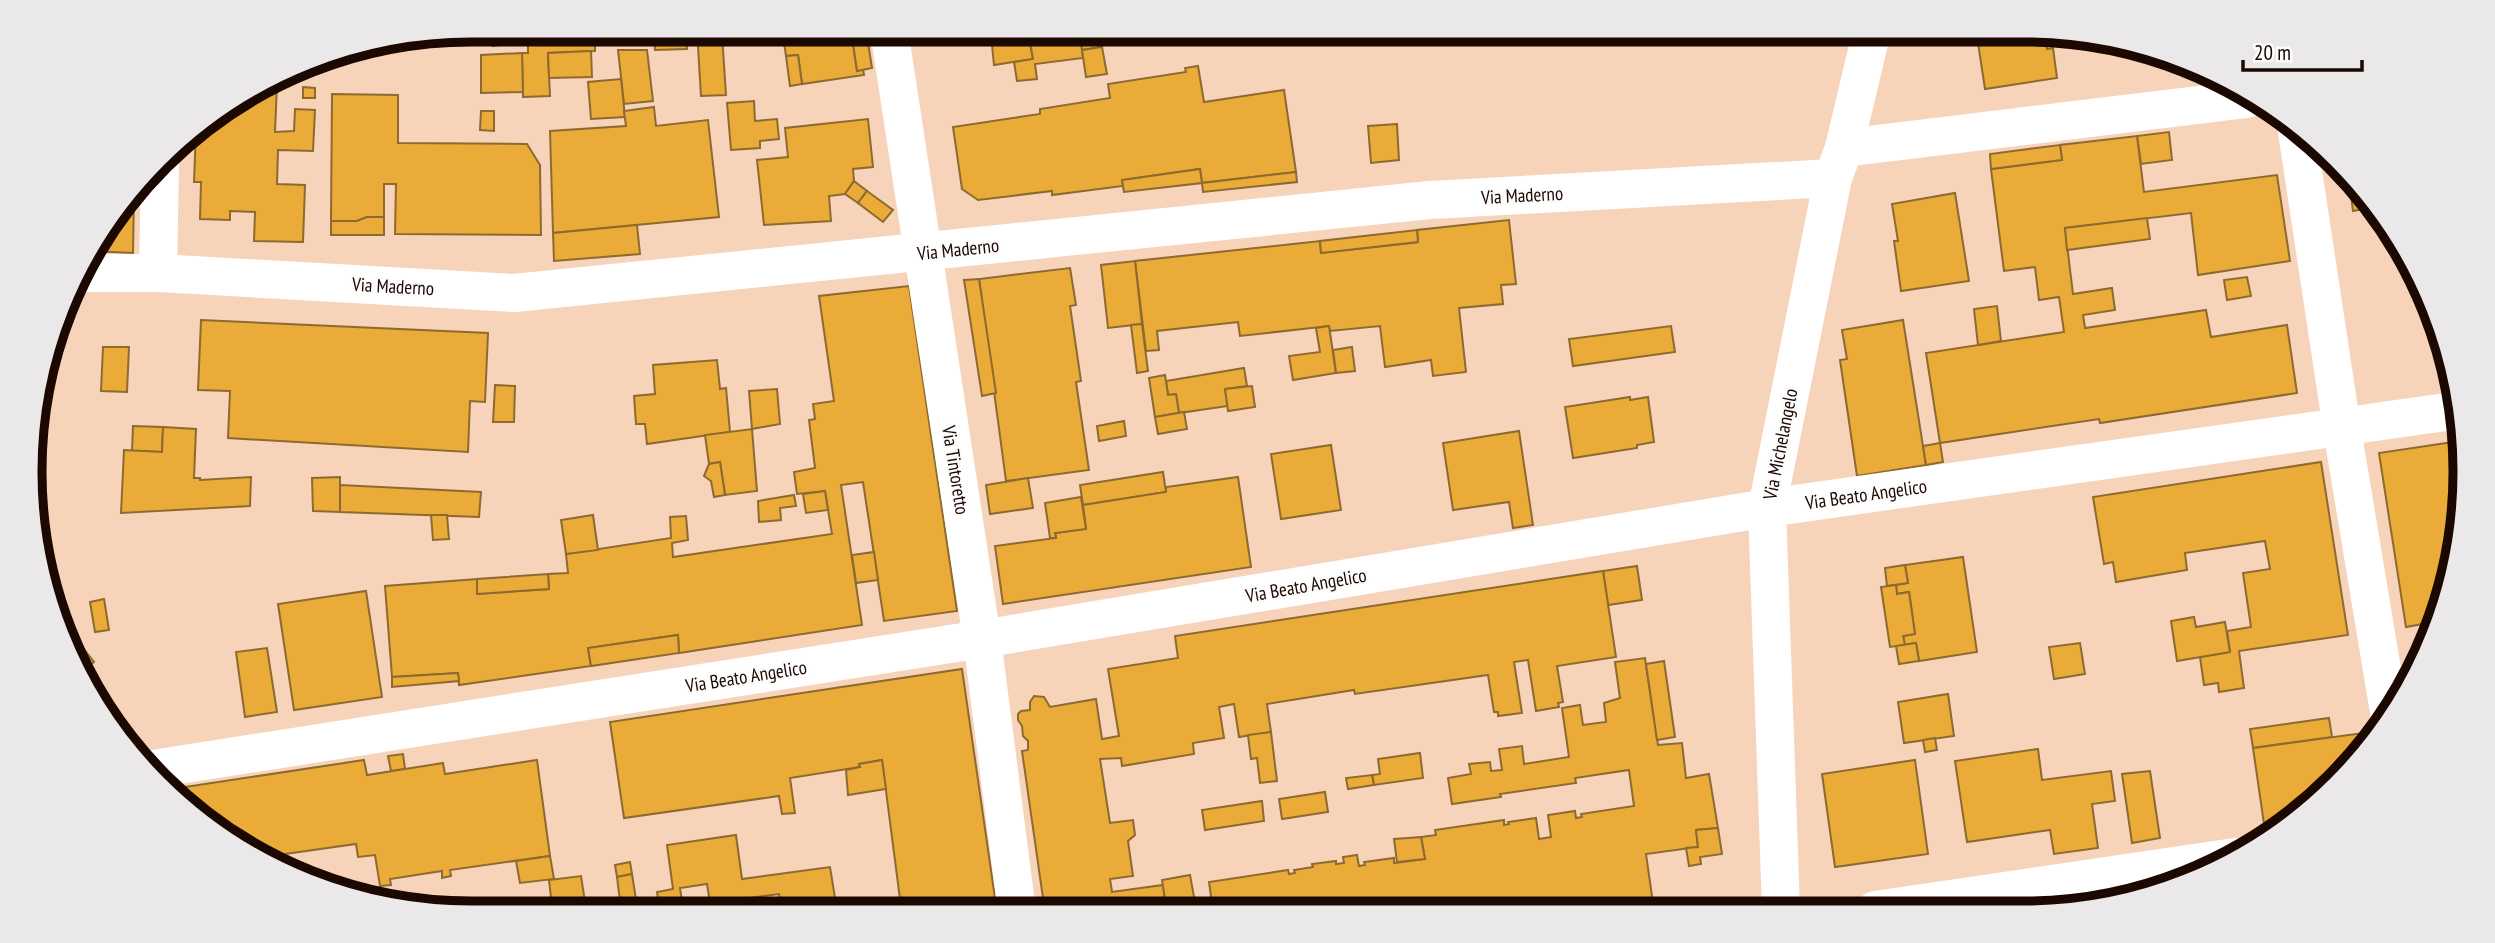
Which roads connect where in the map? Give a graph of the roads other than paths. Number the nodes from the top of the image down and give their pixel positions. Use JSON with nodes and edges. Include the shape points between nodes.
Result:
{"nodes":[{"id":1,"x":891,"y":42,"type":"edge"},
{"id":2,"x":1869,"y":42,"type":"edge"},
{"id":3,"x":2239,"y":100,"type":"edge"},
{"id":4,"x":2299,"y":142,"type":"edge"},
{"id":5,"x":1839,"y":163,"type":"junction"},
{"id":6,"x":160,"y":177,"type":"edge"},
{"id":7,"x":922,"y":253,"type":"junction"},
{"id":8,"x":91,"y":273,"type":"edge"},
{"id":9,"x":158,"y":273,"type":"junction"},
{"id":10,"x":2449,"y":412,"type":"edge"},
{"id":11,"x":2342,"y":429,"type":"junction"},
{"id":12,"x":1767,"y":508,"type":"junction"},
{"id":13,"x":982,"y":639,"type":"junction"},
{"id":14,"x":2387,"y":700,"type":"edge"},
{"id":15,"x":161,"y":768,"type":"edge"},
{"id":16,"x":2202,"y":862,"type":"edge"},
{"id":17,"x":1016,"y":901,"type":"edge"},
{"id":18,"x":1781,"y":901,"type":"edge"},
{"id":19,"x":1936,"y":901,"type":"edge"}],
"edges":[{"from":1,"to":7,"type":"street","name":"Via Tintoretto"},
{"from":2,"to":5,"type":"street","name":"Via Michelangelo"},
{"from":3,"to":5,"type":"street","name":"Via Maderno"},
{"from":4,"to":11,"type":"street"},
{"from":5,"to":7,"type":"street","name":"Via Maderno"},
{"from":5,"to":12,"type":"street","name":"Via Michelangelo"},
{"from":6,"to":9,"type":"street"},
{"from":7,"to":9,"type":"street","name":"Via Maderno","via":[[514,293]]},
{"from":7,"to":13,"type":"street","name":"Via Tintoretto"},
{"from":8,"to":9,"type":"street","name":"Via Maderno"},
{"from":10,"to":11,"type":"street","name":"Via Beato Angelico"},
{"from":11,"to":12,"type":"street","name":"Via Beato Angelico"},
{"from":11,"to":14,"type":"street"},
{"from":12,"to":13,"type":"street","name":"Via Beato Angelico"},
{"from":12,"to":18,"type":"street","name":"Via Michelangelo"},
{"from":13,"to":15,"type":"street","name":"Via Beato Angelico"},
{"from":13,"to":17,"type":"street","name":"Via Tintoretto"},
{"from":16,"to":19,"type":"street"}]}
